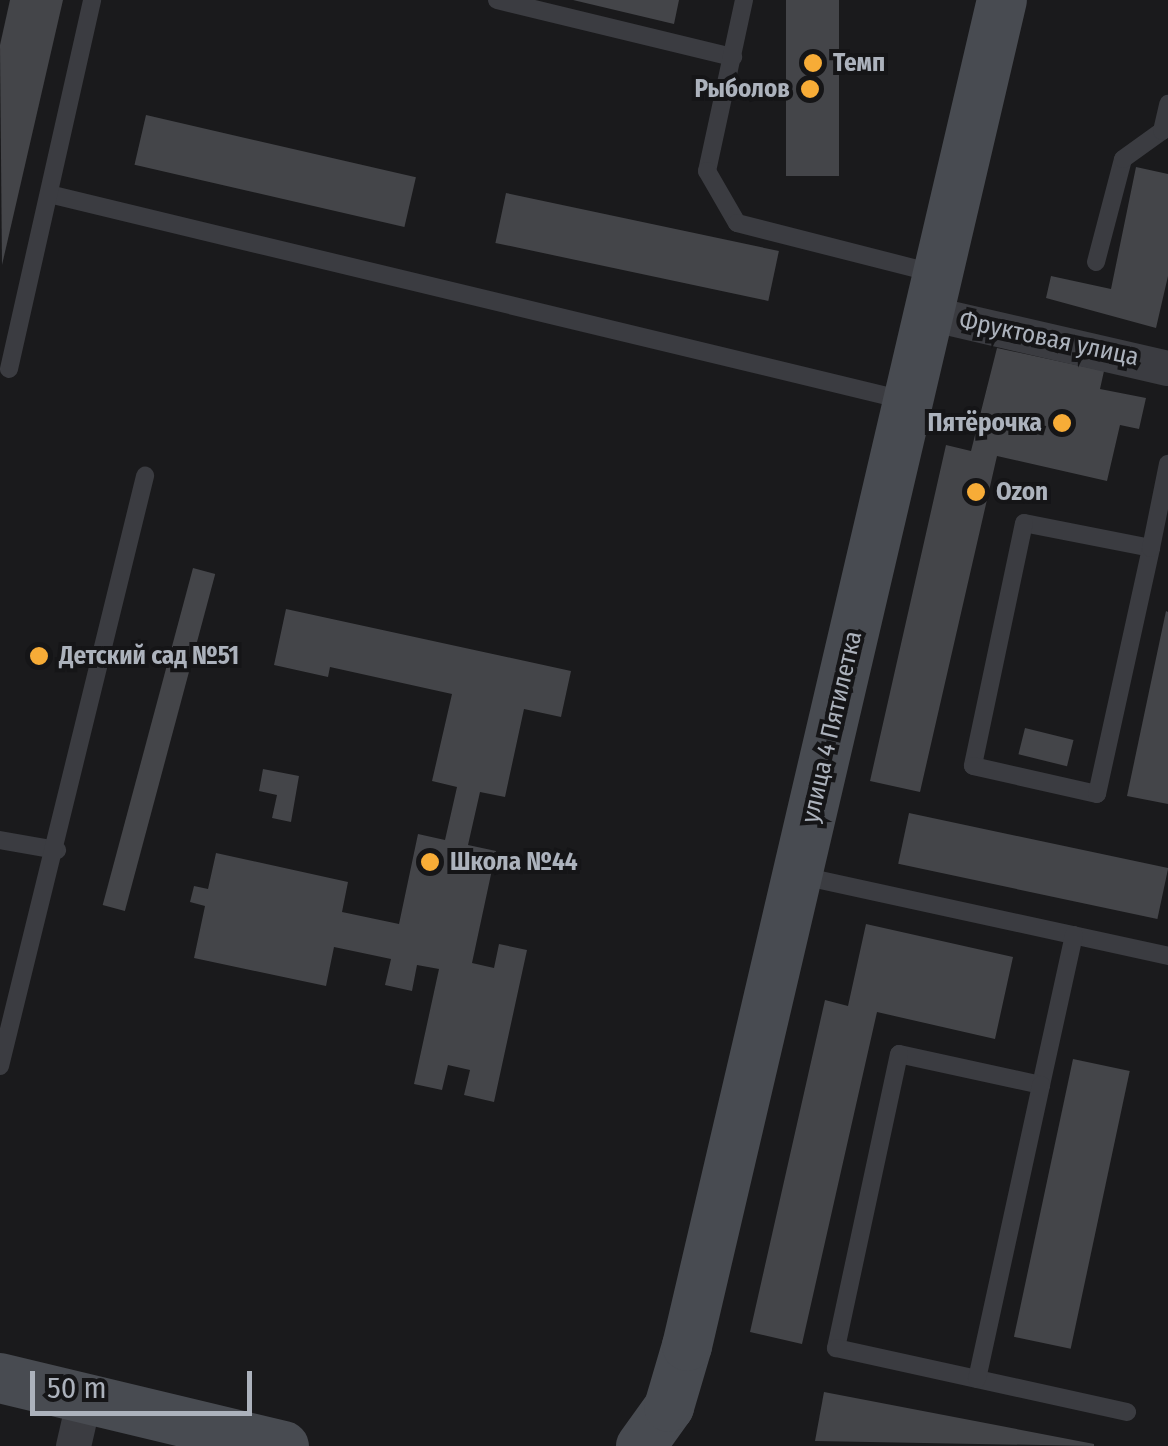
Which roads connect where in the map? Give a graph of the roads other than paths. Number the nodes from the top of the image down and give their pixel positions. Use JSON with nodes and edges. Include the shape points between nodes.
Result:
{"nodes":[{"id":1,"x":92,"y":0,"type":"edge"},
{"id":2,"x":496,"y":0,"type":"edge"},
{"id":3,"x":744,"y":0,"type":"edge"},
{"id":4,"x":1002,"y":0,"type":"edge"},
{"id":5,"x":733,"y":58,"type":"junction"},
{"id":6,"x":1168,"y":104,"type":"edge"},
{"id":7,"x":49,"y":194,"type":"junction"},
{"id":8,"x":1096,"y":262,"type":"dead end"},
{"id":9,"x":933,"y":294,"type":"junction"},
{"id":10,"x":1168,"y":368,"type":"edge"},
{"id":11,"x":9,"y":369,"type":"dead end"},
{"id":12,"x":908,"y":402,"type":"junction"},
{"id":13,"x":1168,"y":464,"type":"edge"},
{"id":14,"x":145,"y":476,"type":"dead end"},
{"id":15,"x":1151,"y":548,"type":"junction"},
{"id":16,"x":0,"y":840,"type":"edge"},
{"id":17,"x":58,"y":850,"type":"junction"},
{"id":18,"x":797,"y":875,"type":"junction"},
{"id":19,"x":1074,"y":935,"type":"junction"},
{"id":20,"x":1168,"y":956,"type":"edge"},
{"id":21,"x":0,"y":1066,"type":"edge"},
{"id":22,"x":1041,"y":1085,"type":"junction"},
{"id":23,"x":0,"y":1378,"type":"edge"},
{"id":24,"x":977,"y":1379,"type":"junction"},
{"id":25,"x":84,"y":1398,"type":"junction"},
{"id":26,"x":1127,"y":1412,"type":"dead end"},
{"id":27,"x":657,"y":1433,"type":"edge"},
{"id":28,"x":73,"y":1446,"type":"edge"},
{"id":29,"x":284,"y":1446,"type":"edge"}],
"edges":[{"from":1,"to":7,"type":"lane"},
{"from":2,"to":5,"type":"lane"},
{"from":3,"to":5,"type":"lane"},
{"from":4,"to":9,"type":"main road","name":"улица 4 Пятилетка"},
{"from":5,"to":9,"type":"lane","via":[[707,171],[737,223]]},
{"from":6,"to":8,"type":"lane","via":[[1162,132],[1123,160]]},
{"from":7,"to":11,"type":"lane"},
{"from":7,"to":12,"type":"lane"},
{"from":9,"to":10,"type":"street","name":"Фруктовая улица"},
{"from":9,"to":12,"type":"main road","name":"улица 4 Пятилетка"},
{"from":12,"to":18,"type":"main road","name":"улица 4 Пятилетка"},
{"from":13,"to":15,"type":"lane"},
{"from":14,"to":17,"type":"lane"},
{"from":15,"to":15,"type":"lane","via":[[1097,794],[972,766],[1024,523]]},
{"from":16,"to":17,"type":"lane"},
{"from":17,"to":21,"type":"lane"},
{"from":18,"to":19,"type":"lane"},
{"from":18,"to":27,"type":"main road","name":"улица 4 Пятилетка"},
{"from":19,"to":20,"type":"lane"},
{"from":19,"to":22,"type":"lane"},
{"from":22,"to":24,"type":"lane"},
{"from":22,"to":24,"type":"lane","via":[[899,1054],[887,1109],[836,1348]]},
{"from":23,"to":25,"type":"main road"},
{"from":24,"to":26,"type":"lane"},
{"from":25,"to":28,"type":"street"},
{"from":25,"to":29,"type":"main road"}]}
